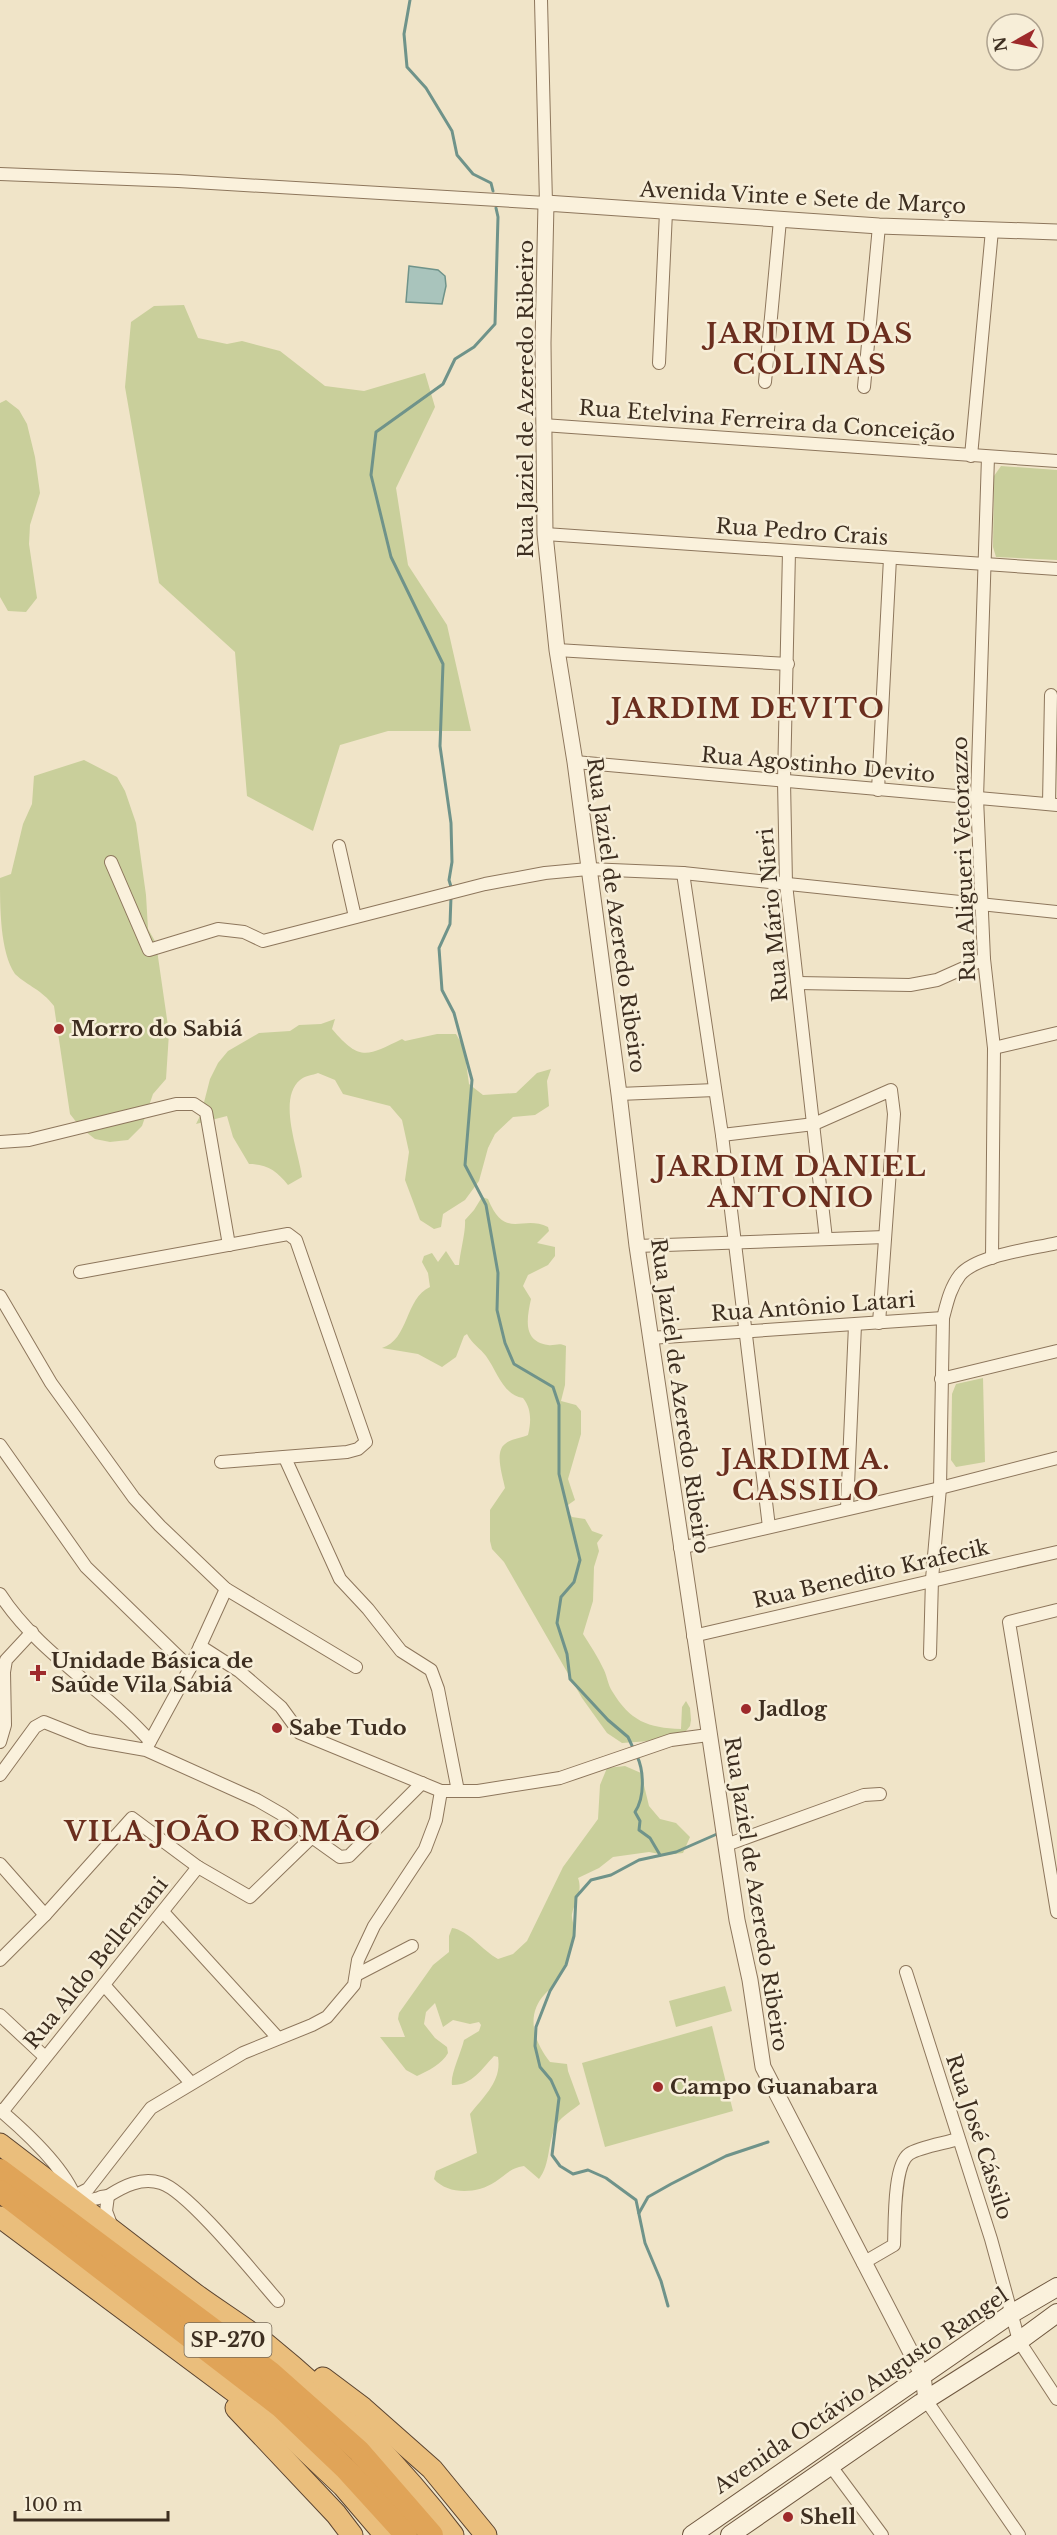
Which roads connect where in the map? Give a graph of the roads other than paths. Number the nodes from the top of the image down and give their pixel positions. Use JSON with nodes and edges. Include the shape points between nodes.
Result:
{"nodes":[{"id":1,"x":541,"y":0,"type":"edge"},
{"id":2,"x":0,"y":174,"type":"edge"},
{"id":3,"x":546,"y":203,"type":"junction"},
{"id":4,"x":666,"y":212,"type":"junction"},
{"id":5,"x":780,"y":220,"type":"junction"},
{"id":6,"x":879,"y":226,"type":"junction"},
{"id":7,"x":992,"y":230,"type":"junction"},
{"id":8,"x":1057,"y":232,"type":"edge"},
{"id":9,"x":659,"y":363,"type":"dead end"},
{"id":10,"x":765,"y":382,"type":"dead end"},
{"id":11,"x":864,"y":387,"type":"dead end"},
{"id":12,"x":543,"y":425,"type":"junction"},
{"id":13,"x":971,"y":456,"type":"junction"},
{"id":14,"x":988,"y":457,"type":"junction"},
{"id":15,"x":1057,"y":461,"type":"edge"},
{"id":16,"x":545,"y":534,"type":"junction"},
{"id":17,"x":789,"y":551,"type":"junction"},
{"id":18,"x":890,"y":558,"type":"junction"},
{"id":19,"x":984,"y":564,"type":"junction"},
{"id":20,"x":1057,"y":569,"type":"edge"},
{"id":21,"x":557,"y":650,"type":"junction"},
{"id":22,"x":788,"y":664,"type":"junction"},
{"id":23,"x":1051,"y":695,"type":"dead end"},
{"id":24,"x":575,"y":762,"type":"junction"},
{"id":25,"x":784,"y":781,"type":"junction"},
{"id":26,"x":878,"y":790,"type":"junction"},
{"id":27,"x":977,"y":798,"type":"junction"},
{"id":28,"x":1053,"y":804,"type":"edge"},
{"id":29,"x":339,"y":846,"type":"dead end"},
{"id":30,"x":111,"y":862,"type":"dead end"},
{"id":31,"x":588,"y":868,"type":"junction"},
{"id":32,"x":683,"y":873,"type":"junction"},
{"id":33,"x":786,"y":884,"type":"junction"},
{"id":34,"x":982,"y":903,"type":"junction"},
{"id":35,"x":1057,"y":912,"type":"edge"},
{"id":36,"x":354,"y":917,"type":"junction"},
{"id":37,"x":984,"y":959,"type":"junction"},
{"id":38,"x":798,"y":983,"type":"junction"},
{"id":39,"x":1057,"y":1033,"type":"edge"},
{"id":40,"x":994,"y":1048,"type":"junction"},
{"id":41,"x":715,"y":1090,"type":"junction"},
{"id":42,"x":619,"y":1094,"type":"junction"},
{"id":43,"x":814,"y":1124,"type":"junction"},
{"id":44,"x":722,"y":1136,"type":"junction"},
{"id":45,"x":0,"y":1142,"type":"edge"},
{"id":46,"x":885,"y":1237,"type":"junction"},
{"id":47,"x":826,"y":1239,"type":"junction"},
{"id":48,"x":736,"y":1242,"type":"junction"},
{"id":49,"x":1057,"y":1243,"type":"edge"},
{"id":50,"x":229,"y":1245,"type":"junction"},
{"id":51,"x":636,"y":1246,"type":"junction"},
{"id":52,"x":992,"y":1258,"type":"junction"},
{"id":53,"x":80,"y":1272,"type":"dead end"},
{"id":54,"x":0,"y":1296,"type":"edge"},
{"id":55,"x":943,"y":1318,"type":"junction"},
{"id":56,"x":879,"y":1323,"type":"junction"},
{"id":57,"x":855,"y":1325,"type":"junction"},
{"id":58,"x":746,"y":1332,"type":"junction"},
{"id":59,"x":650,"y":1338,"type":"junction"},
{"id":60,"x":1057,"y":1351,"type":"edge"},
{"id":61,"x":941,"y":1378,"type":"junction"},
{"id":62,"x":0,"y":1445,"type":"edge"},
{"id":63,"x":285,"y":1458,"type":"junction"},
{"id":64,"x":1057,"y":1458,"type":"edge"},
{"id":65,"x":221,"y":1462,"type":"dead end"},
{"id":66,"x":940,"y":1488,"type":"junction"},
{"id":67,"x":847,"y":1508,"type":"junction"},
{"id":68,"x":769,"y":1527,"type":"junction"},
{"id":69,"x":680,"y":1548,"type":"junction"},
{"id":70,"x":1057,"y":1552,"type":"edge"},
{"id":71,"x":932,"y":1579,"type":"junction"},
{"id":72,"x":226,"y":1589,"type":"junction"},
{"id":73,"x":0,"y":1594,"type":"edge"},
{"id":74,"x":1057,"y":1610,"type":"edge"},
{"id":75,"x":32,"y":1632,"type":"junction"},
{"id":76,"x":693,"y":1636,"type":"junction"},
{"id":77,"x":200,"y":1646,"type":"junction"},
{"id":78,"x":930,"y":1654,"type":"dead end"},
{"id":79,"x":356,"y":1667,"type":"dead end"},
{"id":80,"x":190,"y":1668,"type":"junction"},
{"id":81,"x":708,"y":1734,"type":"junction"},
{"id":82,"x":0,"y":1742,"type":"edge"},
{"id":83,"x":148,"y":1746,"type":"junction"},
{"id":84,"x":0,"y":1775,"type":"edge"},
{"id":85,"x":423,"y":1783,"type":"junction"},
{"id":86,"x":441,"y":1791,"type":"junction"},
{"id":87,"x":458,"y":1791,"type":"junction"},
{"id":88,"x":880,"y":1794,"type":"dead end"},
{"id":89,"x":312,"y":1837,"type":"junction"},
{"id":90,"x":726,"y":1845,"type":"junction"},
{"id":91,"x":0,"y":1864,"type":"edge"},
{"id":92,"x":198,"y":1867,"type":"junction"},
{"id":93,"x":163,"y":1912,"type":"junction"},
{"id":94,"x":1057,"y":1912,"type":"edge"},
{"id":95,"x":45,"y":1915,"type":"junction"},
{"id":96,"x":412,"y":1947,"type":"dead end"},
{"id":97,"x":0,"y":1960,"type":"edge"},
{"id":98,"x":906,"y":1972,"type":"dead end"},
{"id":99,"x":358,"y":1974,"type":"junction"},
{"id":100,"x":104,"y":1985,"type":"junction"},
{"id":101,"x":0,"y":2015,"type":"edge"},
{"id":102,"x":278,"y":2038,"type":"junction"},
{"id":103,"x":45,"y":2057,"type":"junction"},
{"id":104,"x":191,"y":2083,"type":"junction"},
{"id":105,"x":1,"y":2111,"type":"edge"},
{"id":106,"x":958,"y":2139,"type":"junction"},
{"id":107,"x":0,"y":2144,"type":"edge"},
{"id":108,"x":0,"y":2170,"type":"edge"},
{"id":109,"x":0,"y":2191,"type":"edge"},
{"id":110,"x":77,"y":2196,"type":"junction"},
{"id":111,"x":104,"y":2197,"type":"junction"},
{"id":112,"x":0,"y":2217,"type":"edge"},
{"id":113,"x":121,"y":2237,"type":"junction"},
{"id":114,"x":863,"y":2263,"type":"junction"},
{"id":115,"x":1052,"y":2290,"type":"edge"},
{"id":116,"x":278,"y":2301,"type":"dead end"},
{"id":117,"x":1011,"y":2314,"type":"junction"},
{"id":118,"x":1056,"y":2314,"type":"edge"},
{"id":119,"x":1019,"y":2341,"type":"junction"},
{"id":120,"x":265,"y":2343,"type":"junction"},
{"id":121,"x":182,"y":2355,"type":"junction"},
{"id":122,"x":923,"y":2376,"type":"junction"},
{"id":123,"x":1057,"y":2399,"type":"edge"},
{"id":124,"x":926,"y":2400,"type":"junction"},
{"id":125,"x":830,"y":2465,"type":"junction"},
{"id":126,"x":740,"y":2532,"type":"edge"},
{"id":127,"x":352,"y":2535,"type":"edge"},
{"id":128,"x":385,"y":2535,"type":"edge"},
{"id":129,"x":406,"y":2535,"type":"edge"},
{"id":130,"x":432,"y":2535,"type":"edge"},
{"id":131,"x":453,"y":2535,"type":"edge"},
{"id":132,"x":486,"y":2535,"type":"edge"},
{"id":133,"x":692,"y":2535,"type":"edge"},
{"id":134,"x":882,"y":2535,"type":"edge"},
{"id":135,"x":1019,"y":2535,"type":"edge"}],
"edges":[{"from":1,"to":3,"type":"street"},
{"from":2,"to":3,"type":"street"},
{"from":3,"to":4,"type":"street","name":"Avenida Vinte e Sete de Março"},
{"from":3,"to":12,"type":"street","name":"Rua Jaziel de Azeredo Ribeiro"},
{"from":4,"to":5,"type":"street","name":"Avenida Vinte e Sete de Março"},
{"from":4,"to":9,"type":"street"},
{"from":5,"to":6,"type":"street","name":"Avenida Vinte e Sete de Março"},
{"from":5,"to":10,"type":"street"},
{"from":6,"to":7,"type":"street","name":"Avenida Vinte e Sete de Março"},
{"from":6,"to":11,"type":"street"},
{"from":7,"to":8,"type":"street","name":"Avenida Vinte e Sete de Março"},
{"from":7,"to":13,"type":"street"},
{"from":12,"to":13,"type":"street","name":"Rua Etelvina Ferreira da Conceição"},
{"from":12,"to":16,"type":"street","name":"Rua Jaziel de Azeredo Ribeiro"},
{"from":13,"to":14,"type":"street","name":"Rua Etelvina Ferreira da Conceição"},
{"from":14,"to":15,"type":"street","name":"Rua Etelvina Ferreira da Conceição"},
{"from":14,"to":19,"type":"street","name":"Rua Aligueri Vetorazzo"},
{"from":16,"to":17,"type":"street","name":"Rua Pedro Crais"},
{"from":16,"to":21,"type":"street","name":"Rua Jaziel de Azeredo Ribeiro"},
{"from":17,"to":18,"type":"street","name":"Rua Pedro Crais"},
{"from":17,"to":22,"type":"street","name":"Rua Mário Nieri"},
{"from":18,"to":19,"type":"street","name":"Rua Pedro Crais"},
{"from":18,"to":26,"type":"street"},
{"from":19,"to":20,"type":"street","name":"Rua Pedro Crais"},
{"from":19,"to":27,"type":"street","name":"Rua Aligueri Vetorazzo"},
{"from":21,"to":22,"type":"street"},
{"from":21,"to":24,"type":"street","name":"Rua Jaziel de Azeredo Ribeiro"},
{"from":22,"to":25,"type":"street","name":"Rua Mário Nieri"},
{"from":23,"to":28,"type":"street"},
{"from":24,"to":25,"type":"street","name":"Rua Agostinho Devito"},
{"from":24,"to":31,"type":"street","name":"Rua Jaziel de Azeredo Ribeiro"},
{"from":25,"to":26,"type":"street","name":"Rua Agostinho Devito"},
{"from":25,"to":33,"type":"street","name":"Rua Mário Nieri"},
{"from":26,"to":27,"type":"street","name":"Rua Agostinho Devito"},
{"from":27,"to":28,"type":"street","name":"Rua Agostinho Devito"},
{"from":27,"to":34,"type":"street","name":"Rua Aligueri Vetorazzo"},
{"from":29,"to":36,"type":"street"},
{"from":30,"to":36,"type":"street","via":[[149,950],[218,929],[244,932],[263,941]]},
{"from":31,"to":32,"type":"street"},
{"from":31,"to":36,"type":"street","via":[[512,879]]},
{"from":31,"to":42,"type":"street","name":"Rua Jaziel de Azeredo Ribeiro"},
{"from":32,"to":33,"type":"street"},
{"from":32,"to":41,"type":"street"},
{"from":33,"to":34,"type":"street"},
{"from":33,"to":38,"type":"street","name":"Rua Mário Nieri"},
{"from":34,"to":35,"type":"street"},
{"from":34,"to":37,"type":"street","name":"Rua Aligueri Vetorazzo"},
{"from":37,"to":38,"type":"street","via":[[937,980],[910,986]]},
{"from":37,"to":40,"type":"street","name":"Rua Aligueri Vetorazzo"},
{"from":38,"to":43,"type":"street","name":"Rua Mário Nieri"},
{"from":39,"to":40,"type":"street"},
{"from":40,"to":52,"type":"street","name":"Rua Aligueri Vetorazzo"},
{"from":41,"to":42,"type":"street"},
{"from":41,"to":44,"type":"street"},
{"from":42,"to":51,"type":"street","name":"Rua Jaziel de Azeredo Ribeiro"},
{"from":43,"to":44,"type":"street"},
{"from":43,"to":46,"type":"street","via":[[891,1090],[894,1114]]},
{"from":43,"to":47,"type":"street","name":"Rua Mário Nieri"},
{"from":44,"to":48,"type":"street"},
{"from":45,"to":50,"type":"street","via":[[29,1140],[176,1104],[194,1104],[206,1112]]},
{"from":46,"to":47,"type":"street"},
{"from":46,"to":56,"type":"street"},
{"from":47,"to":48,"type":"street"},
{"from":48,"to":51,"type":"street"},
{"from":48,"to":58,"type":"street"},
{"from":49,"to":52,"type":"street"},
{"from":50,"to":53,"type":"street"},
{"from":50,"to":63,"type":"street","via":[[288,1234],[296,1240],[366,1442],[347,1452]]},
{"from":51,"to":59,"type":"street","name":"Rua Jaziel de Azeredo Ribeiro"},
{"from":52,"to":55,"type":"street","via":[[962,1273],[950,1293]]},
{"from":54,"to":72,"type":"street","via":[[51,1383],[134,1498]]},
{"from":55,"to":56,"type":"street","name":"Rua Antônio Latari"},
{"from":55,"to":61,"type":"street"},
{"from":56,"to":57,"type":"street","name":"Rua Antônio Latari"},
{"from":57,"to":58,"type":"street","name":"Rua Antônio Latari"},
{"from":57,"to":67,"type":"street"},
{"from":58,"to":59,"type":"street","name":"Rua Antônio Latari"},
{"from":58,"to":68,"type":"street"},
{"from":59,"to":69,"type":"street","name":"Rua Jaziel de Azeredo Ribeiro"},
{"from":60,"to":61,"type":"street"},
{"from":61,"to":66,"type":"street"},
{"from":62,"to":80,"type":"street","via":[[86,1567]]},
{"from":63,"to":65,"type":"street"},
{"from":63,"to":87,"type":"street","via":[[340,1578],[401,1651],[431,1670]]},
{"from":64,"to":66,"type":"street"},
{"from":66,"to":67,"type":"street"},
{"from":66,"to":71,"type":"street"},
{"from":67,"to":68,"type":"street"},
{"from":68,"to":69,"type":"street"},
{"from":69,"to":76,"type":"street","name":"Rua Jaziel de Azeredo Ribeiro"},
{"from":70,"to":71,"type":"street","name":"Rua Benedito Krafecik"},
{"from":71,"to":76,"type":"street","name":"Rua Benedito Krafecik"},
{"from":71,"to":78,"type":"street"},
{"from":72,"to":77,"type":"street"},
{"from":72,"to":79,"type":"street"},
{"from":73,"to":75,"type":"street"},
{"from":74,"to":94,"type":"street","via":[[1009,1622]]},
{"from":75,"to":82,"type":"street","via":[[6,1660],[5,1725]]},
{"from":75,"to":83,"type":"street"},
{"from":76,"to":81,"type":"street","name":"Rua Jaziel de Azeredo Ribeiro"},
{"from":77,"to":80,"type":"street"},
{"from":77,"to":85,"type":"street","via":[[239,1671],[280,1707],[300,1733]]},
{"from":80,"to":83,"type":"street"},
{"from":81,"to":87,"type":"street","via":[[642,1748],[560,1778]]},
{"from":81,"to":90,"type":"street","name":"Rua Jaziel de Azeredo Ribeiro"},
{"from":83,"to":84,"type":"street","via":[[89,1740],[39,1723]]},
{"from":83,"to":89,"type":"street","via":[[257,1800]]},
{"from":85,"to":86,"type":"street"},
{"from":85,"to":89,"type":"street","via":[[349,1856],[340,1857]]},
{"from":86,"to":87,"type":"street"},
{"from":86,"to":99,"type":"street","via":[[425,1849],[374,1926],[358,1960]]},
{"from":88,"to":90,"type":"street","via":[[864,1795]]},
{"from":89,"to":92,"type":"street","via":[[253,1896],[246,1897]]},
{"from":90,"to":114,"type":"street","name":"Rua Jaziel de Azeredo Ribeiro","via":[[763,2067]]},
{"from":91,"to":95,"type":"street"},
{"from":92,"to":93,"type":"street","name":"Rua Aldo Bellentani"},
{"from":92,"to":95,"type":"street","via":[[132,1818]]},
{"from":93,"to":100,"type":"street","name":"Rua Aldo Bellentani"},
{"from":93,"to":102,"type":"street"},
{"from":95,"to":97,"type":"street"},
{"from":96,"to":99,"type":"street"},
{"from":98,"to":106,"type":"street","name":"Rua José Cássilo"},
{"from":99,"to":102,"type":"street","via":[[327,2017]]},
{"from":100,"to":103,"type":"street","name":"Rua Aldo Bellentani"},
{"from":100,"to":104,"type":"street"},
{"from":101,"to":103,"type":"street"},
{"from":102,"to":104,"type":"street"},
{"from":103,"to":105,"type":"street","name":"Rua Aldo Bellentani"},
{"from":104,"to":110,"type":"street","via":[[151,2108]]},
{"from":105,"to":110,"type":"street","via":[[39,2148]]},
{"from":106,"to":114,"type":"street","via":[[910,2153],[903,2160],[898,2174],[894,2245]]},
{"from":106,"to":117,"type":"street","name":"Rua José Cássilo"},
{"from":107,"to":110,"type":"highway","number":"SP-270"},
{"from":108,"to":130,"type":"highway","number":"SP-270","via":[[270,2372],[359,2451]]},
{"from":109,"to":129,"type":"highway","number":"SP-270","via":[[281,2407],[346,2469]]},
{"from":110,"to":111,"type":"street"},
{"from":110,"to":113,"type":"highway","number":"SP-270"},
{"from":111,"to":113,"type":"street","via":[[108,2218]]},
{"from":111,"to":116,"type":"street","via":[[126,2185],[143,2181],[161,2183],[196,2210]]},
{"from":112,"to":121,"type":"highway","number":"SP-270"},
{"from":113,"to":120,"type":"highway","number":"SP-270"},
{"from":114,"to":122,"type":"street","name":"Rua Jaziel de Azeredo Ribeiro"},
{"from":115,"to":117,"type":"main road","name":"Avenida Octávio Augusto Rangel"},
{"from":115,"to":118,"type":"main road","via":[[1044,2301],[1045,2307]]},
{"from":117,"to":119,"type":"street","name":"Rua José Cássilo"},
{"from":117,"to":122,"type":"main road","name":"Avenida Octávio Augusto Rangel"},
{"from":118,"to":119,"type":"main road","name":"Avenida Octávio Augusto Rangel"},
{"from":119,"to":123,"type":"street","name":"Rua José Cássilo"},
{"from":119,"to":124,"type":"main road","name":"Avenida Octávio Augusto Rangel"},
{"from":120,"to":131,"type":"highway","number":"SP-270","via":[[378,2448],[420,2492]]},
{"from":120,"to":132,"type":"highway","via":[[282,2349],[363,2408],[432,2469]]},
{"from":121,"to":127,"type":"highway","via":[[264,2436]]},
{"from":121,"to":128,"type":"highway","number":"SP-270","via":[[292,2438],[343,2486]]},
{"from":122,"to":124,"type":"street"},
{"from":122,"to":133,"type":"main road","name":"Avenida Octávio Augusto Rangel"},
{"from":124,"to":125,"type":"main road","name":"Avenida Octávio Augusto Rangel"},
{"from":124,"to":135,"type":"street"},
{"from":125,"to":126,"type":"main road","name":"Avenida Octávio Augusto Rangel"},
{"from":125,"to":134,"type":"street"}]}
